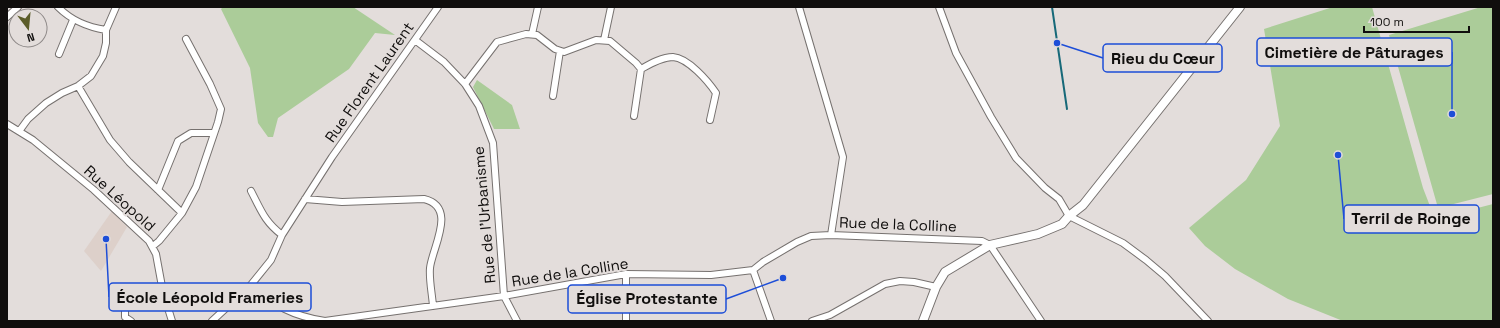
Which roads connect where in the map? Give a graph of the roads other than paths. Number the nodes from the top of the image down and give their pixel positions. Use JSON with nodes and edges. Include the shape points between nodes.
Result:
{"nodes":[{"id":1,"x":18,"y":7,"type":"edge"},
{"id":2,"x":58,"y":7,"type":"edge"},
{"id":3,"x":116,"y":7,"type":"edge"},
{"id":4,"x":438,"y":7,"type":"edge"},
{"id":5,"x":538,"y":7,"type":"edge"},
{"id":6,"x":611,"y":7,"type":"edge"},
{"id":7,"x":799,"y":7,"type":"edge"},
{"id":8,"x":939,"y":7,"type":"edge"},
{"id":9,"x":1240,"y":7,"type":"edge"},
{"id":10,"x":7,"y":17,"type":"edge"},
{"id":11,"x":74,"y":20,"type":"junction"},
{"id":12,"x":106,"y":30,"type":"junction"},
{"id":13,"x":532,"y":34,"type":"junction"},
{"id":14,"x":186,"y":39,"type":"dead end"},
{"id":15,"x":415,"y":40,"type":"junction"},
{"id":16,"x":604,"y":40,"type":"junction"},
{"id":17,"x":560,"y":51,"type":"junction"},
{"id":18,"x":59,"y":54,"type":"dead end"},
{"id":19,"x":641,"y":69,"type":"junction"},
{"id":20,"x":465,"y":84,"type":"junction"},
{"id":21,"x":78,"y":86,"type":"junction"},
{"id":22,"x":553,"y":96,"type":"dead end"},
{"id":23,"x":634,"y":116,"type":"dead end"},
{"id":24,"x":710,"y":120,"type":"dead end"},
{"id":25,"x":7,"y":124,"type":"edge"},
{"id":26,"x":20,"y":130,"type":"junction"},
{"id":27,"x":214,"y":133,"type":"junction"},
{"id":28,"x":158,"y":190,"type":"junction"},
{"id":29,"x":251,"y":191,"type":"dead end"},
{"id":30,"x":305,"y":199,"type":"junction"},
{"id":31,"x":182,"y":213,"type":"junction"},
{"id":32,"x":1069,"y":216,"type":"junction"},
{"id":33,"x":282,"y":235,"type":"junction"},
{"id":34,"x":831,"y":235,"type":"junction"},
{"id":35,"x":990,"y":245,"type":"junction"},
{"id":36,"x":153,"y":246,"type":"junction"},
{"id":37,"x":753,"y":270,"type":"junction"},
{"id":38,"x":626,"y":274,"type":"junction"},
{"id":39,"x":250,"y":286,"type":"junction"},
{"id":40,"x":936,"y":287,"type":"junction"},
{"id":41,"x":125,"y":291,"type":"dead end"},
{"id":42,"x":504,"y":296,"type":"junction"},
{"id":43,"x":433,"y":306,"type":"junction"},
{"id":44,"x":126,"y":320,"type":"edge"},
{"id":45,"x":172,"y":321,"type":"edge"},
{"id":46,"x":212,"y":321,"type":"edge"},
{"id":47,"x":516,"y":321,"type":"edge"},
{"id":48,"x":626,"y":321,"type":"edge"},
{"id":49,"x":771,"y":321,"type":"edge"},
{"id":50,"x":812,"y":321,"type":"edge"},
{"id":51,"x":923,"y":321,"type":"edge"},
{"id":52,"x":1041,"y":321,"type":"edge"},
{"id":53,"x":1208,"y":321,"type":"edge"}],
"edges":[{"from":1,"to":10,"type":"street"},
{"from":2,"to":11,"type":"street"},
{"from":3,"to":12,"type":"street"},
{"from":4,"to":15,"type":"street","name":"Rue Florent Laurent"},
{"from":5,"to":13,"type":"street"},
{"from":6,"to":16,"type":"street"},
{"from":7,"to":34,"type":"street","via":[[843,156]]},
{"from":8,"to":32,"type":"street","via":[[956,53],[1004,139],[1016,158],[1059,199]]},
{"from":9,"to":32,"type":"street","via":[[1083,205]]},
{"from":11,"to":12,"type":"street"},
{"from":11,"to":18,"type":"street"},
{"from":12,"to":21,"type":"street","via":[[103,56],[98,66],[91,76]]},
{"from":13,"to":17,"type":"street"},
{"from":13,"to":20,"type":"street","via":[[497,42]]},
{"from":14,"to":27,"type":"street","via":[[221,109]]},
{"from":15,"to":20,"type":"street","name":"Rue de l'Urbanisme","via":[[444,62]]},
{"from":15,"to":30,"type":"street","name":"Rue Florent Laurent"},
{"from":16,"to":17,"type":"street"},
{"from":16,"to":19,"type":"street","via":[[610,41]]},
{"from":17,"to":22,"type":"street"},
{"from":19,"to":23,"type":"street"},
{"from":19,"to":24,"type":"street","via":[[665,58],[675,57],[689,64],[709,82],[716,93]]},
{"from":20,"to":42,"type":"street","name":"Rue de l'Urbanisme","via":[[479,106],[493,143]]},
{"from":21,"to":26,"type":"street","via":[[46,103]]},
{"from":21,"to":28,"type":"street","via":[[110,140]]},
{"from":25,"to":26,"type":"street","name":"Rue Léopold"},
{"from":26,"to":36,"type":"street","name":"Rue Léopold","via":[[94,190]]},
{"from":27,"to":28,"type":"street","via":[[191,133],[178,141]]},
{"from":27,"to":31,"type":"street","via":[[196,187]]},
{"from":28,"to":31,"type":"street"},
{"from":29,"to":33,"type":"street","via":[[266,220]]},
{"from":30,"to":33,"type":"street","name":"Rue Florent Laurent"},
{"from":30,"to":43,"type":"street","via":[[342,202],[424,199],[438,206],[441,223],[439,239],[430,268]]},
{"from":31,"to":36,"type":"street"},
{"from":32,"to":35,"type":"street","via":[[1062,224],[1038,234]]},
{"from":32,"to":53,"type":"street","via":[[1123,243],[1146,260]]},
{"from":33,"to":39,"type":"street","name":"Rue Florent Laurent","via":[[271,260]]},
{"from":34,"to":35,"type":"street","name":"Rue de la Colline","via":[[982,241]]},
{"from":34,"to":37,"type":"street","name":"Rue de la Colline","via":[[811,236],[797,242]]},
{"from":35,"to":40,"type":"street","via":[[945,272]]},
{"from":35,"to":52,"type":"street"},
{"from":36,"to":45,"type":"street","name":"Rue Léopold"},
{"from":37,"to":38,"type":"street","name":"Rue de la Colline","via":[[711,274]]},
{"from":37,"to":49,"type":"street"},
{"from":38,"to":42,"type":"street","name":"Rue de la Colline"},
{"from":38,"to":48,"type":"street"},
{"from":39,"to":43,"type":"street","name":"Rue de la Colline","via":[[273,304],[291,313],[325,321]]},
{"from":39,"to":46,"type":"street","name":"Rue Florent Laurent"},
{"from":40,"to":50,"type":"street","via":[[900,281],[885,284],[830,315]]},
{"from":40,"to":51,"type":"street"},
{"from":41,"to":44,"type":"street"},
{"from":42,"to":43,"type":"street","name":"Rue de la Colline"},
{"from":42,"to":47,"type":"street"}]}
